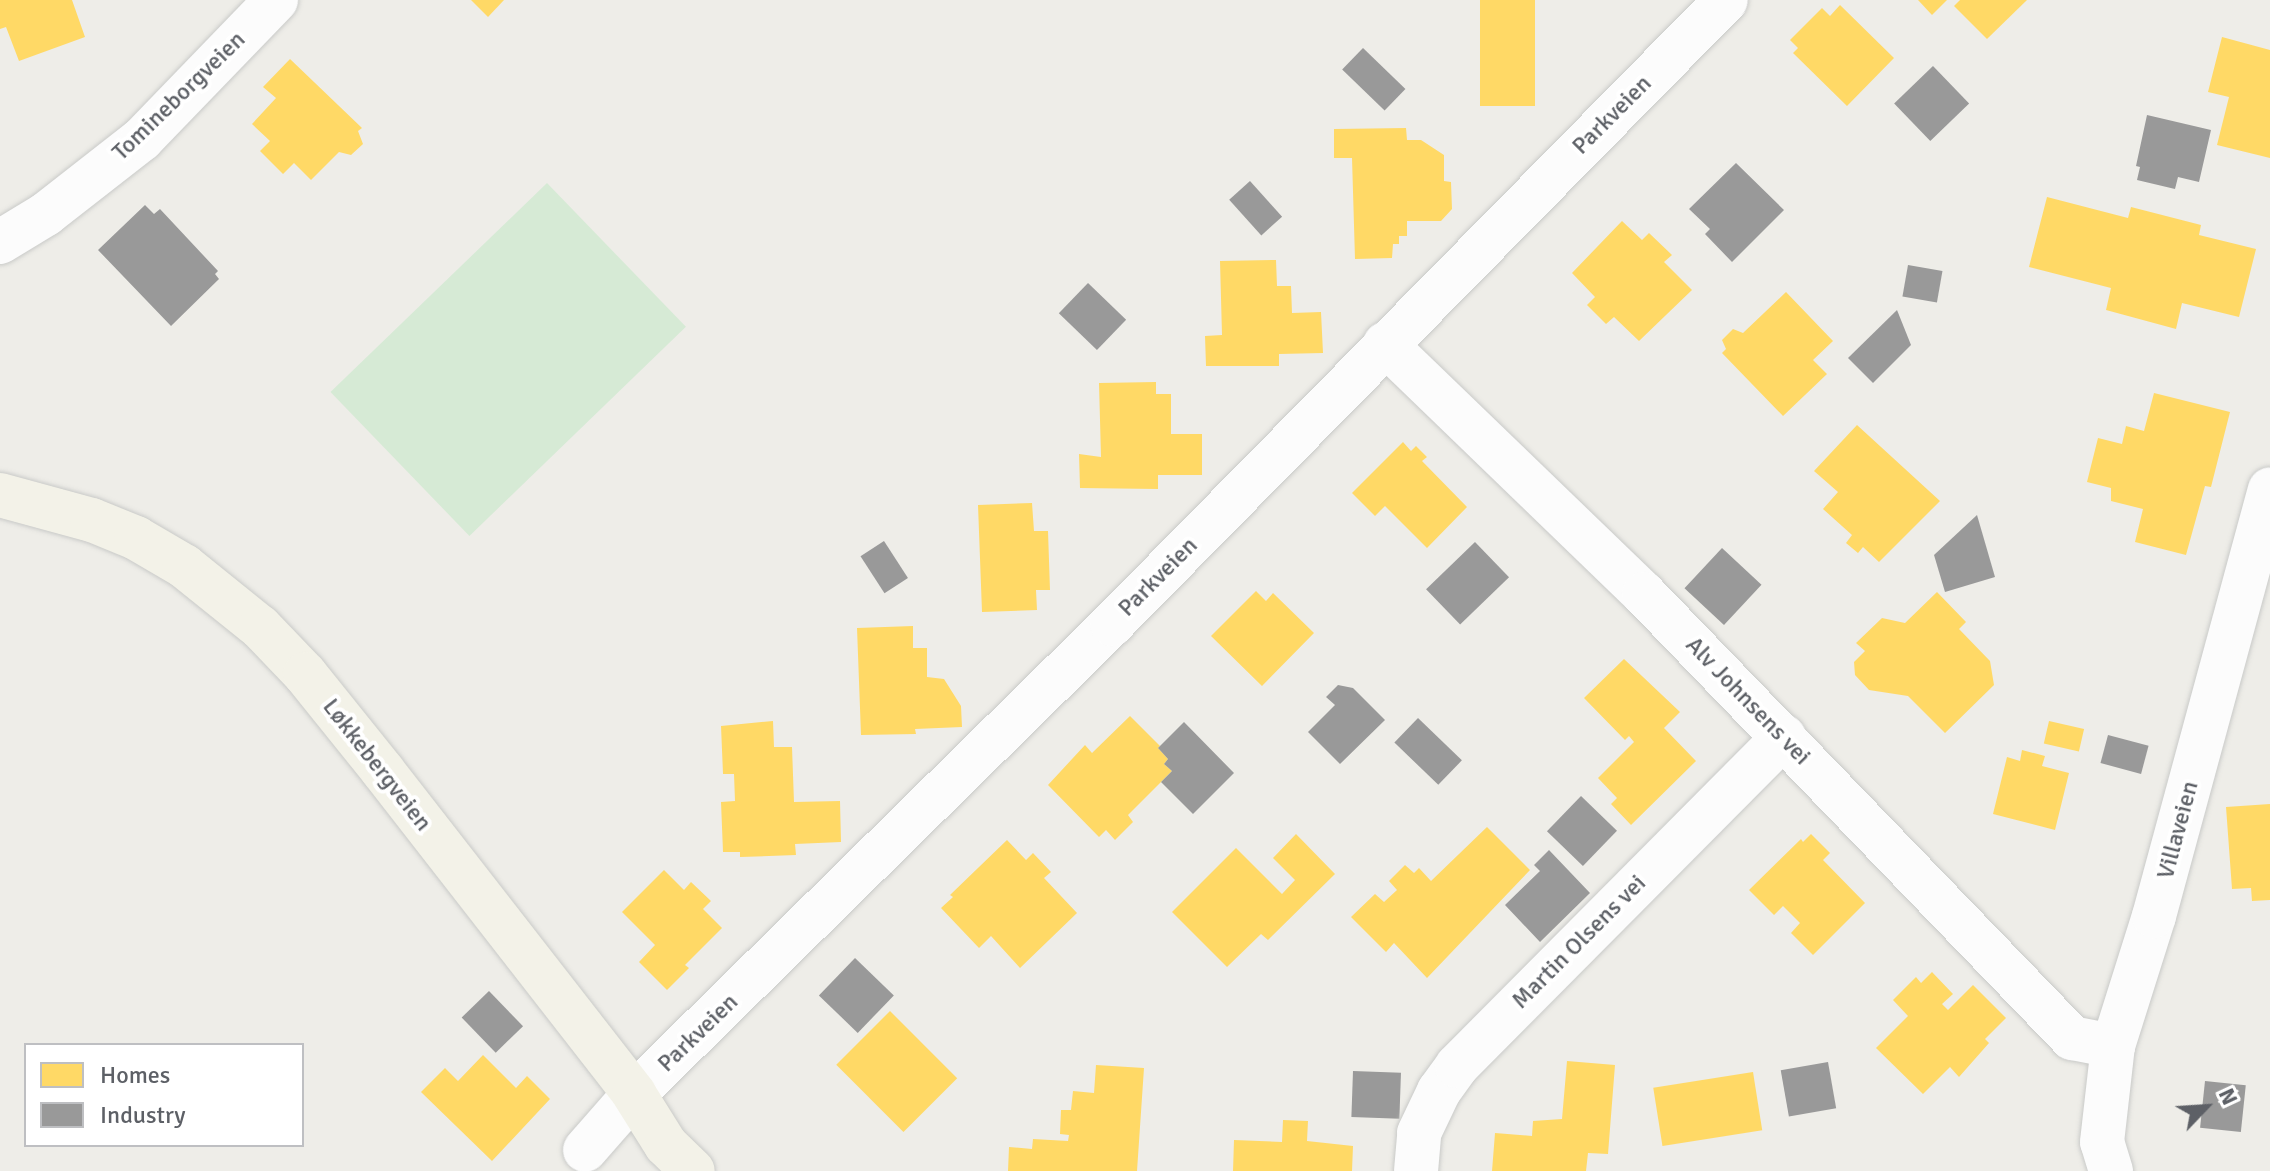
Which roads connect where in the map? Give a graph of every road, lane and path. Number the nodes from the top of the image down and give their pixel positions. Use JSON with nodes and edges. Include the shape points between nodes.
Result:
{"nodes":[{"id":1,"x":276,"y":0,"type":"edge"},
{"id":2,"x":1726,"y":0,"type":"edge"},
{"id":3,"x":0,"y":242,"type":"edge"},
{"id":4,"x":1385,"y":344,"type":"junction"},
{"id":5,"x":2270,"y":490,"type":"edge"},
{"id":6,"x":0,"y":495,"type":"edge"},
{"id":7,"x":1784,"y":737,"type":"junction"},
{"id":8,"x":2113,"y":1046,"type":"junction"},
{"id":9,"x":634,"y":1094,"type":"junction"},
{"id":10,"x":585,"y":1150,"type":"dead end"},
{"id":11,"x":675,"y":1162,"type":"edge"},
{"id":12,"x":1416,"y":1171,"type":"edge"},
{"id":13,"x":2111,"y":1171,"type":"edge"}],
"edges":[{"from":1,"to":3,"type":"street","name":"Tomineborgveien","via":[[142,139],[46,214]]},
{"from":2,"to":4,"type":"street","name":"Parkveien"},
{"from":4,"to":7,"type":"street","name":"Alv Johnsens vei"},
{"from":4,"to":9,"type":"street","name":"Parkveien","via":[[1112,624]]},
{"from":5,"to":8,"type":"street","name":"Villaveien","via":[[2159,901]]},
{"from":6,"to":9,"type":"main road","name":"Løkkebergveien","via":[[78,515],[136,538],[184,566],[260,627],[383,771]]},
{"from":7,"to":8,"type":"street","name":"Alv Johnsens vei","via":[[2072,1038]]},
{"from":7,"to":12,"type":"street","name":"Martin Olsens vei","via":[[1457,1066],[1419,1133]]},
{"from":8,"to":13,"type":"street","name":"Villaveien","via":[[2102,1142]]},
{"from":9,"to":10,"type":"street","name":"Parkveien"},
{"from":9,"to":11,"type":"main road","name":"Løkkebergveien"}]}
